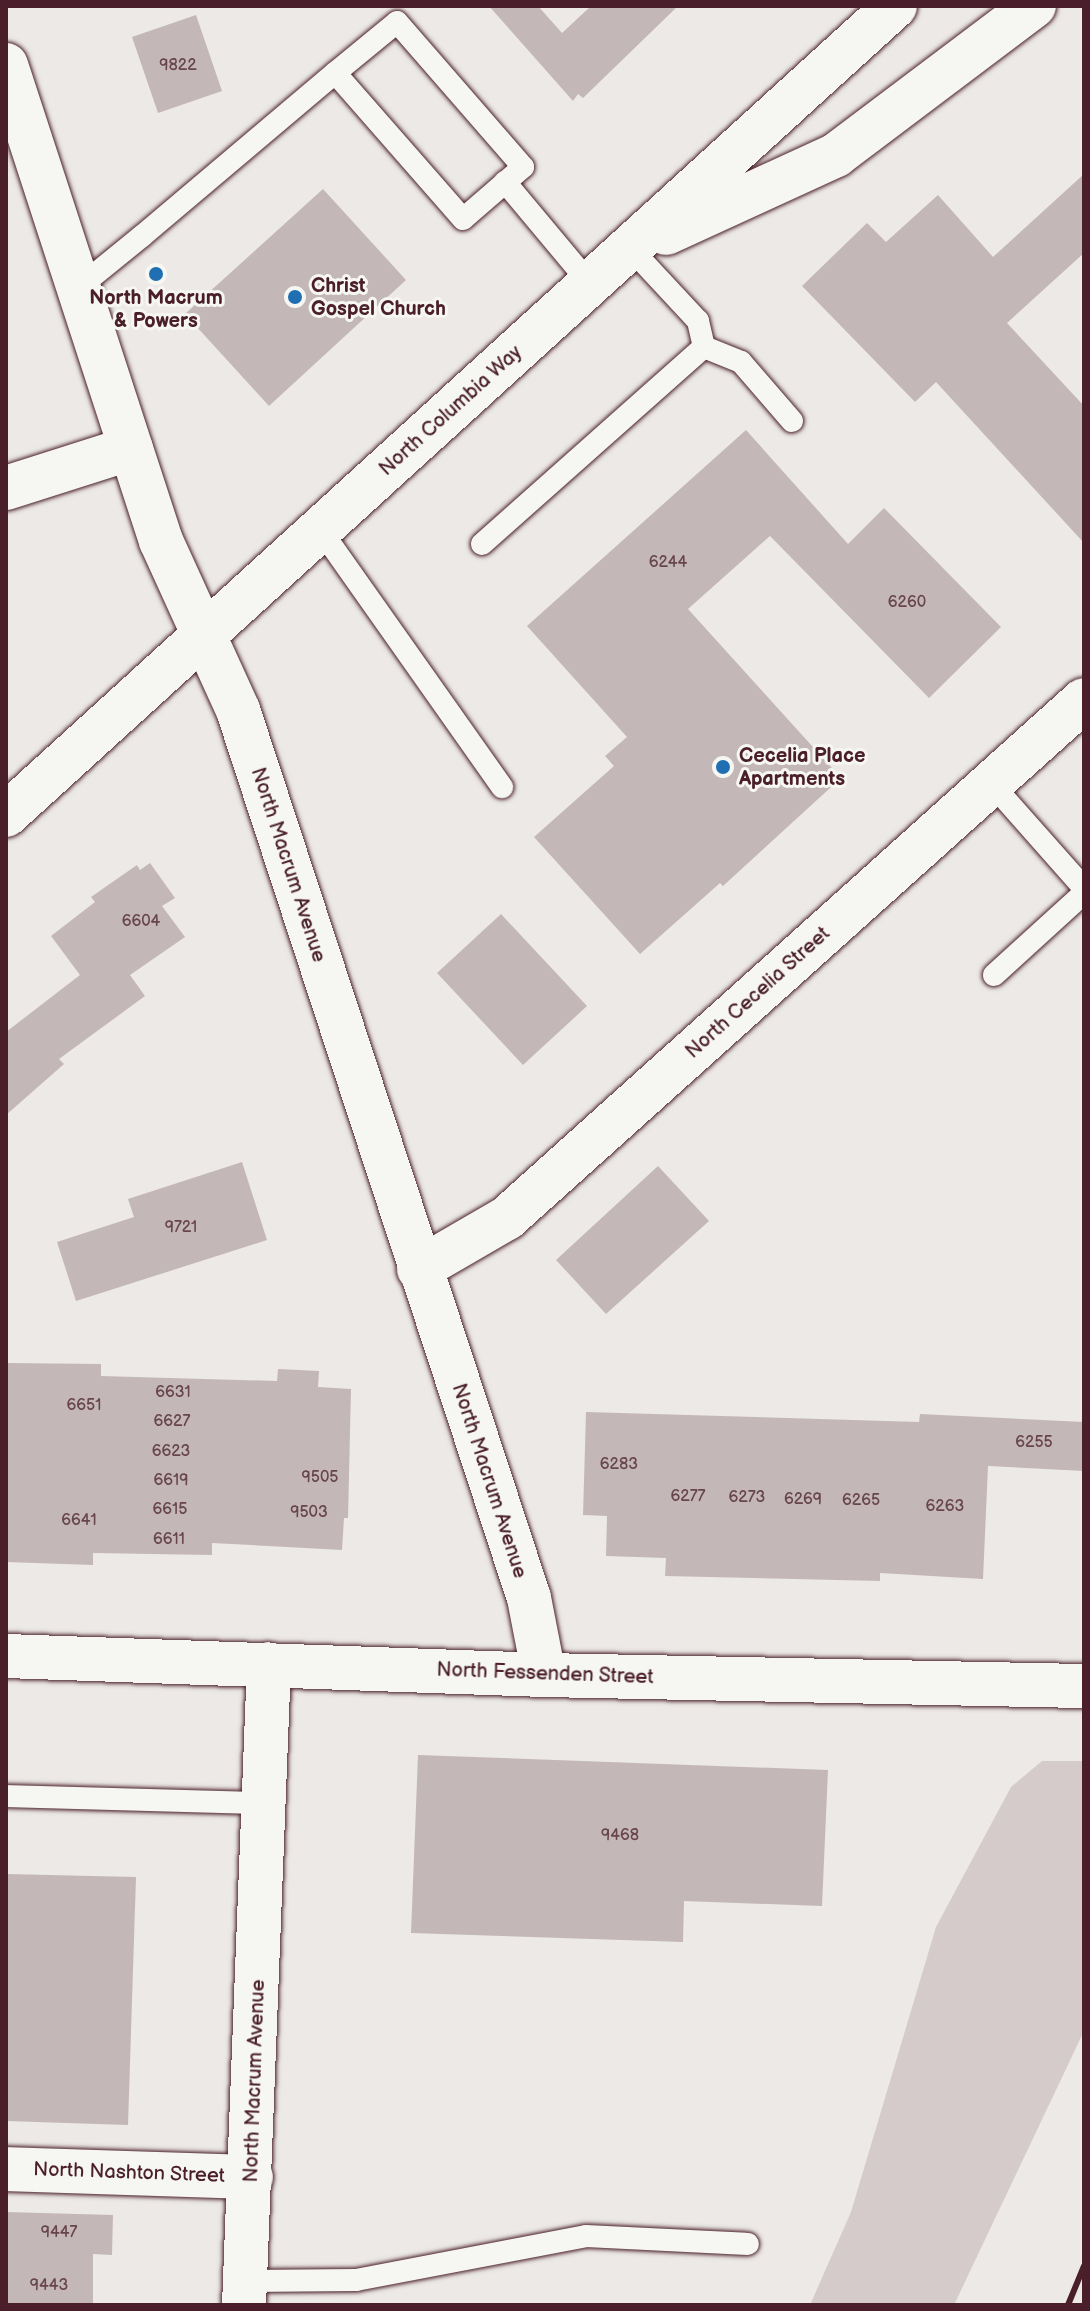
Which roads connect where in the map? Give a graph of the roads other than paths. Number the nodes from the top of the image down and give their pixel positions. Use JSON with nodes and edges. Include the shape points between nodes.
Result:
{"nodes":[{"id":1,"x":895,"y":6,"type":"edge"},
{"id":2,"x":1034,"y":6,"type":"edge"},
{"id":3,"x":6,"y":65,"type":"edge"},
{"id":4,"x":335,"y":73,"type":"junction"},
{"id":5,"x":19,"y":148,"type":"edge"},
{"id":6,"x":505,"y":182,"type":"junction"},
{"id":7,"x":631,"y":249,"type":"junction"},
{"id":8,"x":591,"y":285,"type":"junction"},
{"id":9,"x":78,"y":288,"type":"junction"},
{"id":10,"x":704,"y":347,"type":"junction"},
{"id":11,"x":792,"y":421,"type":"dead end"},
{"id":12,"x":131,"y":448,"type":"junction"},
{"id":13,"x":6,"y":488,"type":"edge"},
{"id":14,"x":320,"y":529,"type":"junction"},
{"id":15,"x":482,"y":544,"type":"dead end"},
{"id":16,"x":204,"y":635,"type":"junction"},
{"id":17,"x":1084,"y":700,"type":"edge"},
{"id":18,"x":991,"y":783,"type":"junction"},
{"id":19,"x":502,"y":787,"type":"dead end"},
{"id":20,"x":6,"y":815,"type":"edge"},
{"id":21,"x":1084,"y":891,"type":"edge"},
{"id":22,"x":994,"y":975,"type":"dead end"},
{"id":23,"x":419,"y":1269,"type":"junction"},
{"id":24,"x":6,"y":1656,"type":"edge"},
{"id":25,"x":269,"y":1664,"type":"junction"},
{"id":26,"x":544,"y":1675,"type":"junction"},
{"id":27,"x":1084,"y":1686,"type":"edge"},
{"id":28,"x":6,"y":1796,"type":"edge"},
{"id":29,"x":264,"y":1803,"type":"junction"},
{"id":30,"x":6,"y":2169,"type":"edge"},
{"id":31,"x":251,"y":2177,"type":"junction"},
{"id":32,"x":748,"y":2244,"type":"dead end"},
{"id":33,"x":246,"y":2293,"type":"edge"}],
"edges":[{"from":1,"to":7,"type":"street","name":"North Columbia Way"},
{"from":2,"to":7,"type":"street","via":[[836,155]]},
{"from":3,"to":5,"type":"street","name":"North Macrum Avenue"},
{"from":4,"to":6,"type":"lane","via":[[463,219]]},
{"from":4,"to":6,"type":"lane","via":[[397,22],[523,167]]},
{"from":4,"to":9,"type":"lane"},
{"from":5,"to":9,"type":"street","name":"North Macrum Avenue"},
{"from":6,"to":8,"type":"lane"},
{"from":7,"to":8,"type":"street","name":"North Columbia Way"},
{"from":7,"to":10,"type":"lane","via":[[698,321]]},
{"from":8,"to":14,"type":"street","name":"North Columbia Way"},
{"from":9,"to":12,"type":"street","name":"North Macrum Avenue"},
{"from":10,"to":11,"type":"lane","via":[[741,362]]},
{"from":10,"to":15,"type":"lane"},
{"from":12,"to":13,"type":"street"},
{"from":12,"to":16,"type":"street","name":"North Macrum Avenue","via":[[161,541]]},
{"from":14,"to":16,"type":"street","name":"North Columbia Way"},
{"from":14,"to":19,"type":"lane"},
{"from":16,"to":20,"type":"street","name":"North Columbia Way"},
{"from":16,"to":23,"type":"street","name":"North Macrum Avenue","via":[[238,710]]},
{"from":17,"to":18,"type":"street","name":"North Cecelia Street"},
{"from":18,"to":21,"type":"lane"},
{"from":18,"to":23,"type":"street","name":"North Cecelia Street","via":[[507,1218]]},
{"from":21,"to":22,"type":"lane"},
{"from":23,"to":26,"type":"street","name":"North Macrum Avenue","via":[[529,1598]]},
{"from":24,"to":25,"type":"street","name":"North Fessenden Street"},
{"from":25,"to":26,"type":"street","name":"North Fessenden Street"},
{"from":25,"to":29,"type":"street","name":"North Macrum Avenue"},
{"from":26,"to":27,"type":"street","name":"North Fessenden Street"},
{"from":28,"to":29,"type":"lane"},
{"from":29,"to":31,"type":"street","name":"North Macrum Avenue"},
{"from":30,"to":31,"type":"street","name":"North Nashton Street"},
{"from":31,"to":33,"type":"street","name":"North Macrum Avenue"},
{"from":32,"to":33,"type":"lane","via":[[586,2236],[356,2280]]}]}
